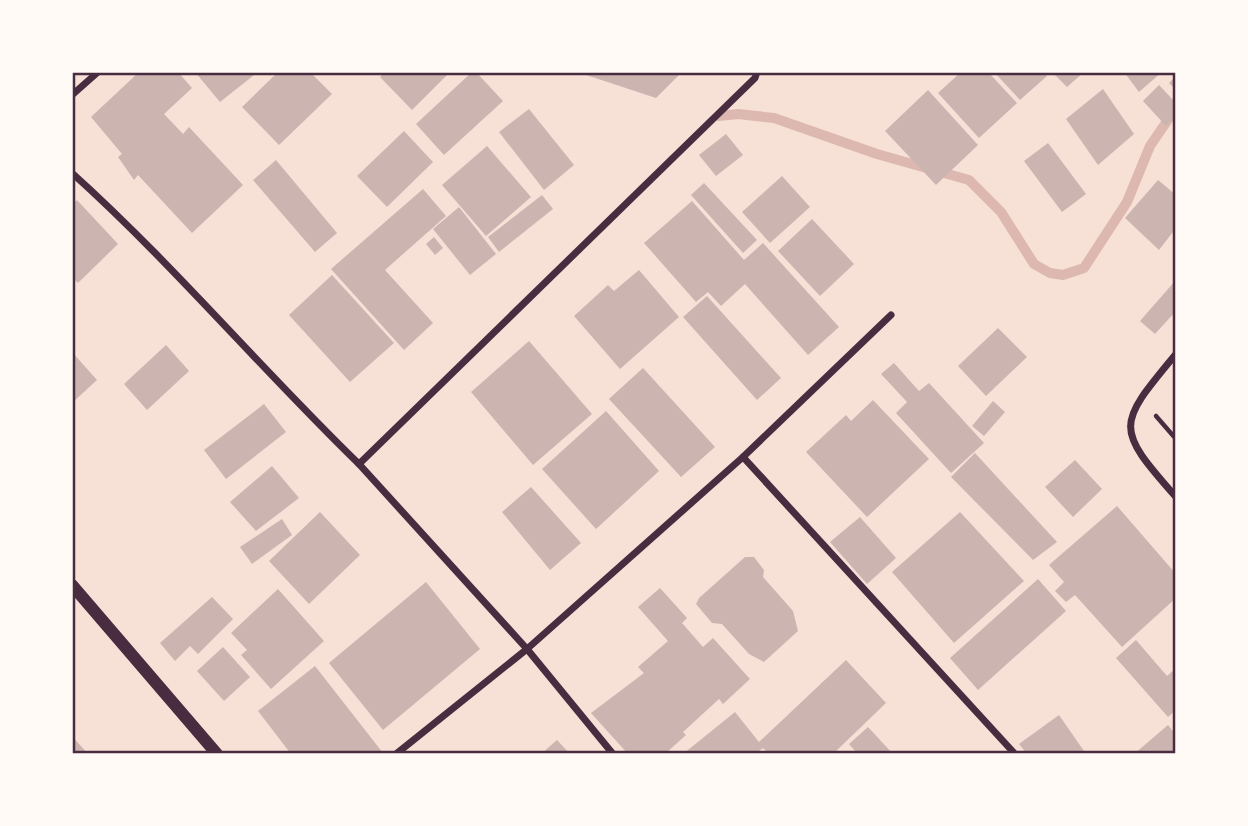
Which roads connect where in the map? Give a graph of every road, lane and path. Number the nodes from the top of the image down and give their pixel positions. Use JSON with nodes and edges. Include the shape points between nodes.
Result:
{"nodes":[{"id":1,"x":98,"y":72,"type":"edge"},
{"id":2,"x":757,"y":72,"type":"edge"},
{"id":3,"x":72,"y":95,"type":"edge"},
{"id":4,"x":72,"y":173,"type":"edge"},
{"id":5,"x":891,"y":315,"type":"dead end"},
{"id":6,"x":1176,"y":354,"type":"edge"},
{"id":7,"x":743,"y":457,"type":"junction"},
{"id":8,"x":359,"y":464,"type":"junction"},
{"id":9,"x":1176,"y":497,"type":"edge"},
{"id":10,"x":72,"y":585,"type":"edge"},
{"id":11,"x":527,"y":649,"type":"junction"},
{"id":12,"x":217,"y":754,"type":"edge"},
{"id":13,"x":396,"y":754,"type":"edge"},
{"id":14,"x":613,"y":754,"type":"edge"},
{"id":15,"x":1015,"y":754,"type":"edge"}],
"edges":[{"from":1,"to":3,"type":"street"},
{"from":2,"to":8,"type":"street"},
{"from":4,"to":8,"type":"street","via":[[124,220]]},
{"from":5,"to":7,"type":"street"},
{"from":6,"to":9,"type":"street","via":[[1140,397],[1130,418],[1131,440],[1141,458]]},
{"from":7,"to":11,"type":"street"},
{"from":7,"to":15,"type":"street"},
{"from":8,"to":11,"type":"street"},
{"from":10,"to":12,"type":"street"},
{"from":11,"to":13,"type":"street"},
{"from":11,"to":14,"type":"street"}]}
